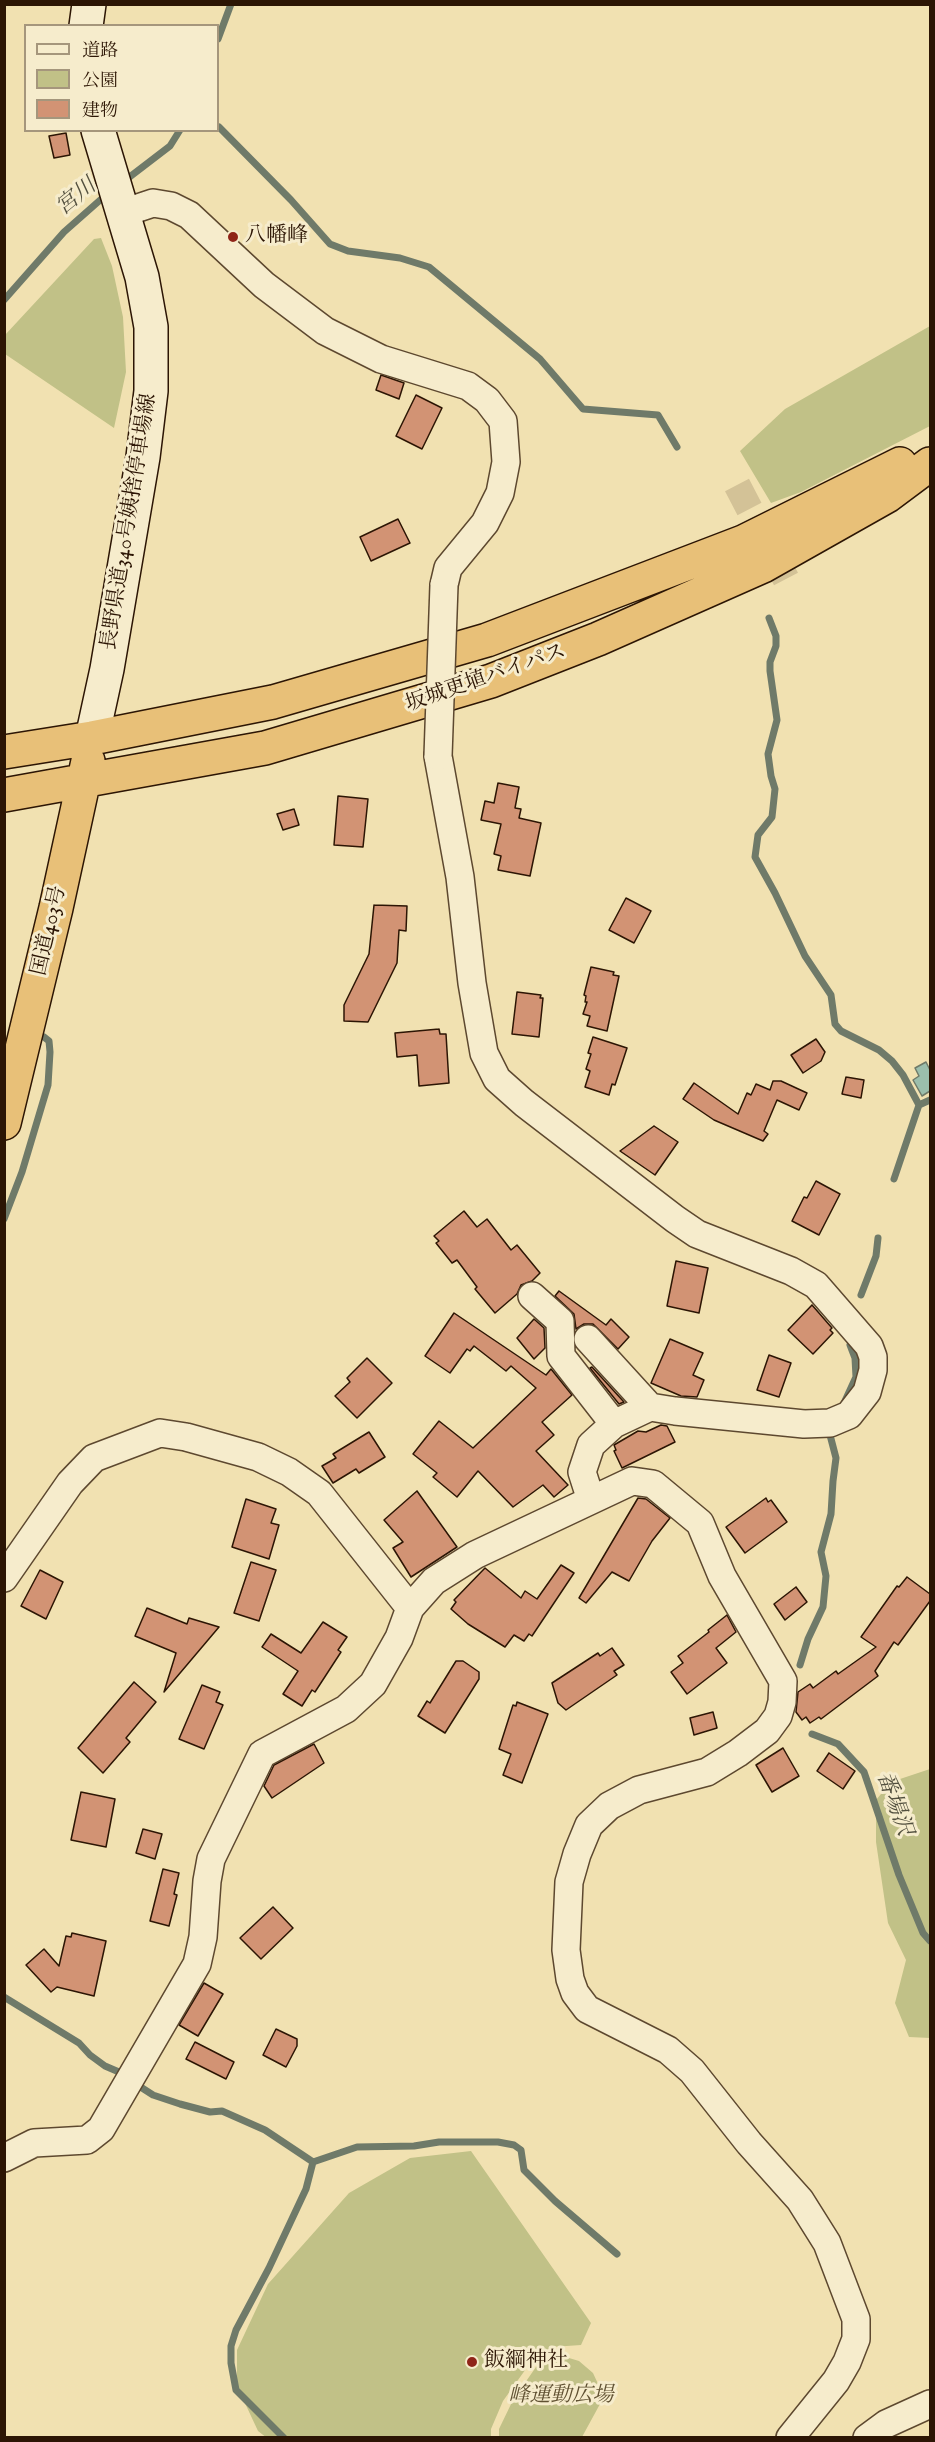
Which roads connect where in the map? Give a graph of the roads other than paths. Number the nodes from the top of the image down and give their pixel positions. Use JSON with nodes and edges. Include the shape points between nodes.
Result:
{"nodes":[{"id":1,"x":89,"y":4,"type":"edge"},
{"id":2,"x":86,"y":24,"type":"edge"},
{"id":3,"x":99,"y":132,"type":"edge"},
{"id":4,"x":118,"y":196,"type":"junction"},
{"id":5,"x":930,"y":448,"type":"edge"},
{"id":6,"x":930,"y":464,"type":"edge"},
{"id":7,"x":92,"y":738,"type":"junction"},
{"id":8,"x":4,"y":752,"type":"edge"},
{"id":9,"x":83,"y":781,"type":"junction"},
{"id":10,"x":4,"y":795,"type":"edge"},
{"id":11,"x":9,"y":1082,"type":"edge"},
{"id":12,"x":4,"y":1123,"type":"edge"},
{"id":13,"x":532,"y":1296,"type":"dead end"},
{"id":14,"x":588,"y":1340,"type":"dead end"},
{"id":15,"x":650,"y":1407,"type":"junction"},
{"id":16,"x":614,"y":1424,"type":"junction"},
{"id":17,"x":591,"y":1500,"type":"junction"},
{"id":18,"x":4,"y":1578,"type":"edge"},
{"id":19,"x":410,"y":1608,"type":"junction"},
{"id":20,"x":4,"y":2158,"type":"edge"},
{"id":21,"x":930,"y":2404,"type":"edge"},
{"id":22,"x":790,"y":2438,"type":"edge"},
{"id":23,"x":867,"y":2438,"type":"edge"}],
"edges":[{"from":1,"to":2,"type":"main road"},
{"from":3,"to":4,"type":"main road","name":"長野県道340号姨捨停車場線"},
{"from":4,"to":7,"type":"main road","name":"長野県道340号姨捨停車場線","via":[[142,277],[149,317],[151,391],[107,669]]},
{"from":4,"to":15,"type":"street","bridge":true,"via":[[171,206],[189,214],[264,285],[325,331],[381,359],[468,386],[487,400],[503,421],[507,462],[500,493],[485,523],[448,568],[444,585],[438,756],[460,877],[484,1053],[497,1079],[524,1103],[675,1219],[697,1234],[791,1271],[816,1285],[869,1346],[873,1357],[872,1381],[862,1399],[849,1415],[830,1423],[792,1423]]},
{"from":5,"to":7,"type":"highway","name":"坂城更埴バイパス","via":[[743,542],[487,640],[273,702]]},
{"from":6,"to":9,"type":"highway","name":"坂城更埴バイパス","via":[[887,496],[763,566],[491,681],[265,748]]},
{"from":7,"to":8,"type":"highway","name":"坂城更埴バイパス"},
{"from":7,"to":9,"type":"highway","name":"国道403号"},
{"from":9,"to":10,"type":"highway","name":"坂城更埴バイパス"},
{"from":9,"to":11,"type":"highway","name":"国道403号"},
{"from":11,"to":12,"type":"highway","name":"国道403号"},
{"from":13,"to":16,"type":"street","via":[[560,1321],[561,1356]]},
{"from":14,"to":15,"type":"street"},
{"from":15,"to":16,"type":"street"},
{"from":16,"to":17,"type":"street","via":[[591,1445],[582,1472]]},
{"from":17,"to":19,"type":"street","via":[[475,1555],[434,1581]]},
{"from":17,"to":22,"type":"street","via":[[632,1481],[653,1484],[700,1523],[722,1576],[783,1681],[778,1716],[768,1731],[706,1772],[639,1790],[609,1806],[589,1825],[569,1881],[566,1950],[570,1979],[587,2009],[668,2050],[692,2071],[800,2200],[827,2243],[856,2319],[856,2339],[836,2381]]},
{"from":18,"to":19,"type":"street","via":[[70,1483],[94,1458],[160,1433],[258,1457],[319,1493]]},
{"from":19,"to":20,"type":"street","via":[[399,1638],[372,1684],[346,1709],[262,1754],[211,1859],[197,1965],[101,2128],[87,2140],[34,2144]]},
{"from":21,"to":23,"type":"street","via":[[886,2424]]}]}
